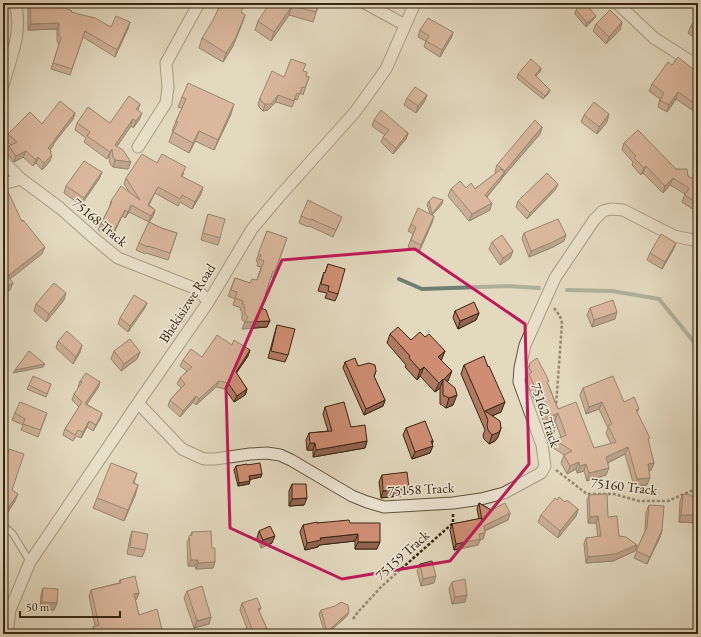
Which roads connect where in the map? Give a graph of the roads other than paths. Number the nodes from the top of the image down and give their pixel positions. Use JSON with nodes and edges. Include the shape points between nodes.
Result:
{"nodes":[{"id":1,"x":15,"y":3,"type":"edge"},
{"id":2,"x":199,"y":3,"type":"edge"},
{"id":3,"x":365,"y":3,"type":"edge"},
{"id":4,"x":415,"y":3,"type":"edge"},
{"id":5,"x":617,"y":3,"type":"edge"},
{"id":6,"x":405,"y":25,"type":"junction"},
{"id":7,"x":698,"y":66,"type":"edge"},
{"id":8,"x":3,"y":85,"type":"edge"},
{"id":9,"x":138,"y":147,"type":"dead end"},
{"id":10,"x":3,"y":161,"type":"edge"},
{"id":11,"x":21,"y":179,"type":"junction"},
{"id":12,"x":3,"y":184,"type":"edge"},
{"id":13,"x":698,"y":241,"type":"edge"},
{"id":14,"x":209,"y":302,"type":"junction"},
{"id":15,"x":138,"y":403,"type":"junction"},
{"id":16,"x":549,"y":467,"type":"joint"},
{"id":17,"x":3,"y":525,"type":"edge"},
{"id":18,"x":30,"y":562,"type":"junction"},
{"id":19,"x":6,"y":612,"type":"edge"},
{"id":20,"x":8,"y":634,"type":"edge"}],
"edges":[{"from":1,"to":8,"type":"street","via":[[18,12],[18,32]]},
{"from":2,"to":9,"type":"street","via":[[166,63],[166,103]]},
{"from":3,"to":6,"type":"street"},
{"from":4,"to":6,"type":"street","name":"Bhekisizwe Road"},
{"from":5,"to":7,"type":"street","via":[[654,38]]},
{"from":6,"to":14,"type":"street","name":"Bhekisizwe Road","via":[[386,69],[355,112],[252,229]]},
{"from":10,"to":11,"type":"street","name":"75168 Track"},
{"from":11,"to":12,"type":"street"},
{"from":11,"to":14,"type":"street","name":"75168 Track","via":[[60,208],[118,258],[194,288]]},
{"from":13,"to":16,"type":"street","name":"75162 Track","via":[[674,236],[623,210],[603,211],[594,220],[555,278],[525,345],[519,382]]},
{"from":14,"to":15,"type":"street","name":"Bhekisizwe Road"},
{"from":15,"to":16,"type":"street","name":"75158 Track","via":[[182,449],[204,459],[267,453],[280,455],[352,496],[384,507],[481,499],[504,493]]},
{"from":15,"to":18,"type":"street","name":"Bhekisizwe Road"},
{"from":17,"to":18,"type":"lane","via":[[13,534]]},
{"from":18,"to":19,"type":"street","name":"Bhekisizwe Road"},
{"from":19,"to":20,"type":"street","name":"Bhekisizwe Road"}]}
